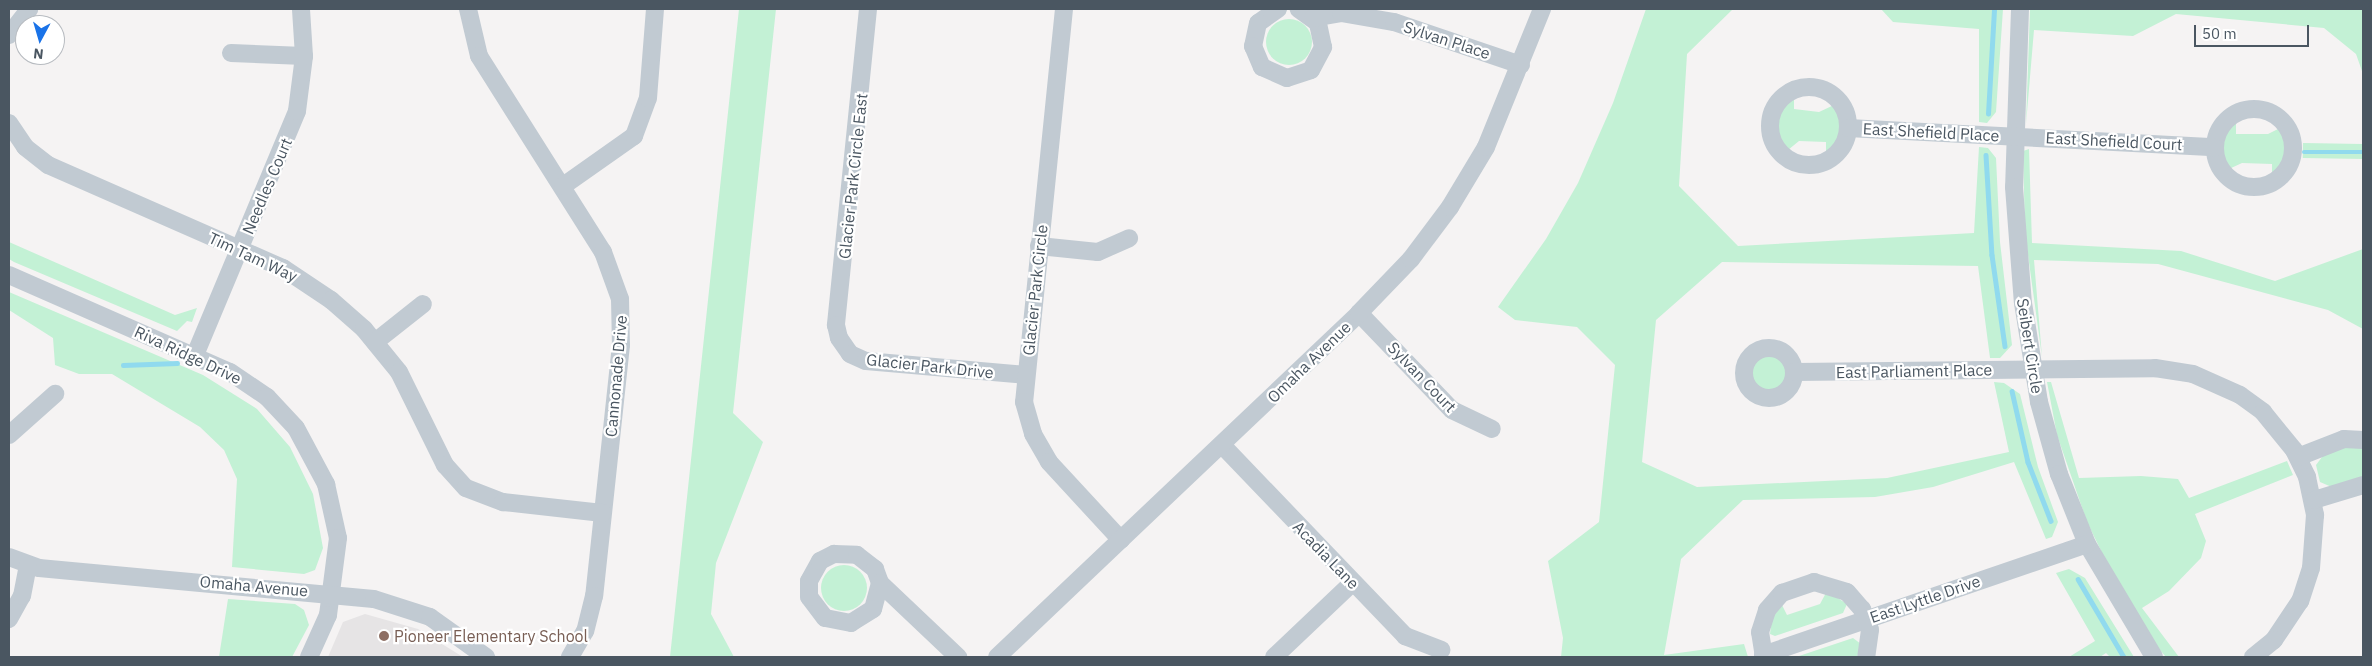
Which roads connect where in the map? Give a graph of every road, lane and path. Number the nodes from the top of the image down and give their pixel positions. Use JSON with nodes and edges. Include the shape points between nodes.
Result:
{"nodes":[{"id":1,"x":29,"y":9,"type":"edge"},
{"id":2,"x":301,"y":9,"type":"edge"},
{"id":3,"x":468,"y":9,"type":"edge"},
{"id":4,"x":654,"y":9,"type":"edge"},
{"id":5,"x":868,"y":9,"type":"edge"},
{"id":6,"x":1064,"y":9,"type":"edge"},
{"id":7,"x":1278,"y":9,"type":"edge"},
{"id":8,"x":1542,"y":9,"type":"edge"},
{"id":9,"x":2020,"y":9,"type":"edge"},
{"id":10,"x":1306,"y":13,"type":"edge"},
{"id":11,"x":9,"y":35,"type":"edge"},
{"id":12,"x":231,"y":53,"type":"dead end"},
{"id":13,"x":304,"y":56,"type":"junction"},
{"id":14,"x":1521,"y":65,"type":"junction"},
{"id":15,"x":9,"y":123,"type":"edge"},
{"id":16,"x":1848,"y":128,"type":"junction"},
{"id":17,"x":2013,"y":136,"type":"junction"},
{"id":18,"x":2215,"y":147,"type":"junction"},
{"id":19,"x":563,"y":186,"type":"junction"},
{"id":20,"x":1129,"y":238,"type":"dead end"},
{"id":21,"x":1039,"y":246,"type":"junction"},
{"id":22,"x":240,"y":249,"type":"junction"},
{"id":23,"x":9,"y":276,"type":"edge"},
{"id":24,"x":423,"y":304,"type":"dead end"},
{"id":25,"x":1359,"y":313,"type":"junction"},
{"id":26,"x":376,"y":342,"type":"junction"},
{"id":27,"x":841,"y":343,"type":"joint"},
{"id":28,"x":195,"y":355,"type":"junction"},
{"id":29,"x":2033,"y":370,"type":"junction"},
{"id":30,"x":1794,"y":372,"type":"dead end"},
{"id":31,"x":1025,"y":375,"type":"junction"},
{"id":32,"x":55,"y":394,"type":"dead end"},
{"id":33,"x":1492,"y":429,"type":"dead end"},
{"id":34,"x":9,"y":435,"type":"edge"},
{"id":35,"x":2363,"y":440,"type":"edge"},
{"id":36,"x":1222,"y":445,"type":"junction"},
{"id":37,"x":2298,"y":456,"type":"junction"},
{"id":38,"x":2363,"y":485,"type":"edge"},
{"id":39,"x":2314,"y":500,"type":"junction"},
{"id":40,"x":602,"y":513,"type":"junction"},
{"id":41,"x":1121,"y":540,"type":"junction"},
{"id":42,"x":2087,"y":544,"type":"junction"},
{"id":43,"x":9,"y":558,"type":"edge"},
{"id":44,"x":28,"y":566,"type":"junction"},
{"id":45,"x":880,"y":583,"type":"junction"},
{"id":46,"x":1352,"y":583,"type":"junction"},
{"id":47,"x":334,"y":593,"type":"junction"},
{"id":48,"x":9,"y":619,"type":"edge"},
{"id":49,"x":1867,"y":619,"type":"junction"},
{"id":50,"x":1441,"y":650,"type":"dead end"},
{"id":51,"x":1764,"y":656,"type":"edge"},
{"id":52,"x":310,"y":657,"type":"edge"},
{"id":53,"x":486,"y":657,"type":"edge"},
{"id":54,"x":570,"y":657,"type":"edge"},
{"id":55,"x":958,"y":657,"type":"edge"},
{"id":56,"x":997,"y":657,"type":"edge"},
{"id":57,"x":1274,"y":657,"type":"edge"},
{"id":58,"x":1866,"y":657,"type":"edge"},
{"id":59,"x":2154,"y":657,"type":"edge"},
{"id":60,"x":2253,"y":657,"type":"edge"}],
"edges":[{"from":1,"to":11,"type":"street"},
{"from":2,"to":13,"type":"street","name":"Needles Court"},
{"from":3,"to":19,"type":"street","name":"Cannonade Drive","via":[[479,56]]},
{"from":4,"to":19,"type":"street","via":[[648,98],[634,136]]},
{"from":5,"to":27,"type":"street","name":"Glacier Park Circle East","via":[[836,325]]},
{"from":6,"to":21,"type":"street","name":"Glacier Park Circle"},
{"from":7,"to":10,"type":"street","name":"Sylvan Place","via":[[1258,23],[1253,46],[1262,67],[1280,77],[1300,76],[1319,60],[1324,41]]},
{"from":8,"to":14,"type":"street","name":"Omaha Avenue"},
{"from":9,"to":17,"type":"street","name":"Seibert Circle"},
{"from":10,"to":14,"type":"street","name":"Sylvan Place","via":[[1341,13],[1394,22]]},
{"from":12,"to":13,"type":"street"},
{"from":13,"to":22,"type":"street","name":"Needles Court","via":[[293,124]]},
{"from":14,"to":25,"type":"street","name":"Omaha Avenue","via":[[1492,135],[1450,207],[1411,259]]},
{"from":15,"to":22,"type":"street","name":"Tim Tam Way","via":[[25,147],[48,165]]},
{"from":16,"to":16,"type":"street","name":"East Shefield Place","via":[[1840,102],[1817,88],[1799,88],[1783,97],[1770,122],[1778,149],[1801,164],[1820,163],[1837,154]]},
{"from":16,"to":17,"type":"street","name":"East Shefield Place"},
{"from":17,"to":18,"type":"street","name":"East Shefield Court"},
{"from":17,"to":29,"type":"street","name":"Seibert Circle","via":[[2019,263]]},
{"from":18,"to":18,"type":"street","via":[[2225,174],[2251,187],[2279,179],[2288,167],[2294,146],[2284,122],[2267,111],[2254,109],[2229,118],[2221,128]]},
{"from":19,"to":40,"type":"street","name":"Cannonade Drive","via":[[603,252],[620,299],[622,345]]},
{"from":20,"to":21,"type":"street","via":[[1098,252]]},
{"from":21,"to":31,"type":"street","name":"Glacier Park Circle"},
{"from":22,"to":26,"type":"street","name":"Tim Tam Way","via":[[313,286]]},
{"from":22,"to":28,"type":"street","name":"Needles Court"},
{"from":23,"to":28,"type":"street","name":"Riva Ridge Drive"},
{"from":24,"to":26,"type":"street"},
{"from":25,"to":33,"type":"street","name":"Sylvan Court","via":[[1452,410]]},
{"from":25,"to":36,"type":"street","name":"Omaha Avenue"},
{"from":26,"to":40,"type":"street","name":"Tim Tam Way","via":[[410,389],[444,465],[466,488],[503,502]]},
{"from":27,"to":31,"type":"street","name":"Glacier Park Drive","via":[[850,354],[866,361]]},
{"from":28,"to":47,"type":"street","name":"Riva Ridge Drive","via":[[237,376],[267,397],[296,428],[315,458],[336,524]]},
{"from":29,"to":30,"type":"street","name":"East Parliament Place"},
{"from":29,"to":37,"type":"street","name":"East Parliament Place","via":[[2155,368],[2194,374],[2223,386],[2256,406]]},
{"from":29,"to":42,"type":"street","name":"Seibert Circle","via":[[2050,447]]},
{"from":31,"to":41,"type":"street","name":"Glacier Park Circle","via":[[1024,402],[1038,444],[1049,462]]},
{"from":32,"to":34,"type":"street"},
{"from":35,"to":37,"type":"street","via":[[2344,439]]},
{"from":36,"to":41,"type":"street","name":"Omaha Avenue"},
{"from":36,"to":46,"type":"street","name":"Acadia Lane"},
{"from":37,"to":39,"type":"street"},
{"from":38,"to":39,"type":"street"},
{"from":39,"to":60,"type":"street","via":[[2316,536],[2305,590],[2281,631]]},
{"from":40,"to":54,"type":"street","name":"Cannonade Drive","via":[[590,616]]},
{"from":41,"to":56,"type":"street","name":"Omaha Avenue"},
{"from":42,"to":49,"type":"street","name":"East Lyttle Drive"},
{"from":42,"to":59,"type":"street","name":"Seibert Circle"},
{"from":43,"to":44,"type":"street","name":"Omaha Avenue"},
{"from":44,"to":47,"type":"street","name":"Omaha Avenue"},
{"from":44,"to":48,"type":"street","via":[[21,600]]},
{"from":45,"to":45,"type":"street","via":[[875,569],[864,558],[849,553],[834,554],[815,567],[809,581],[809,597],[825,618],[851,624],[874,609]]},
{"from":45,"to":55,"type":"street"},
{"from":46,"to":50,"type":"street","name":"Acadia Lane","via":[[1405,636]]},
{"from":46,"to":57,"type":"street"},
{"from":47,"to":52,"type":"street","name":"Riva Ridge Drive","via":[[325,625]]},
{"from":47,"to":53,"type":"street","name":"Omaha Avenue","via":[[418,612],[462,637]]},
{"from":49,"to":51,"type":"street","name":"East Lyttle Drive"},
{"from":49,"to":51,"type":"street","via":[[1856,600],[1837,586],[1814,582],[1792,587],[1767,610],[1760,632]]},
{"from":49,"to":58,"type":"street","via":[[1870,642]]}]}
